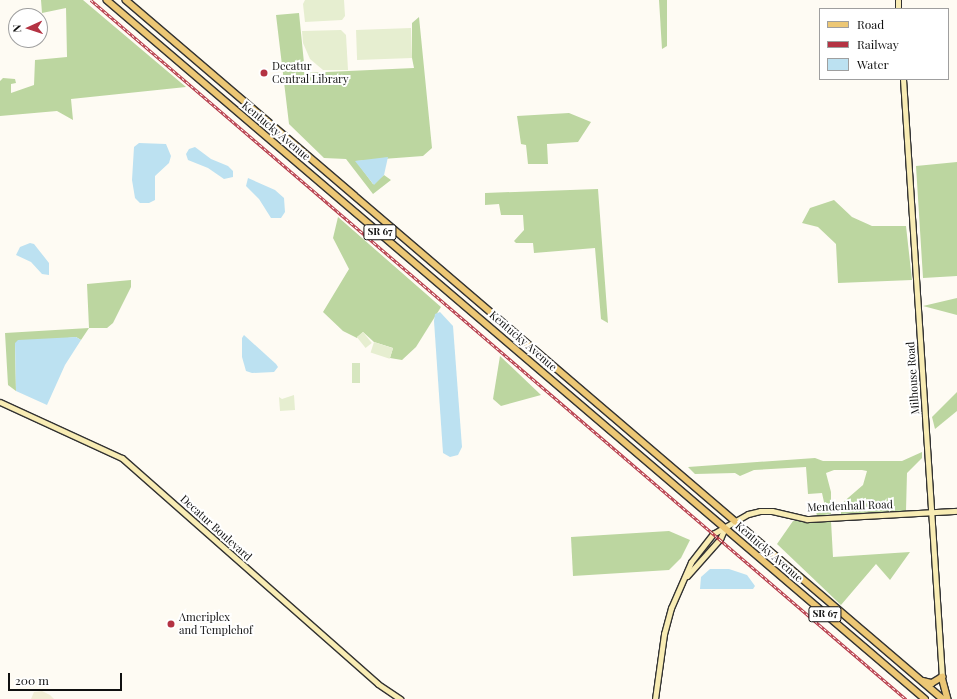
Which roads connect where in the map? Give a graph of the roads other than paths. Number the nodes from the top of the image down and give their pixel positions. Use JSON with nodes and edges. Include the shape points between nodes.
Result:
{"nodes":[{"id":1,"x":107,"y":0,"type":"edge"},
{"id":2,"x":126,"y":0,"type":"edge"},
{"id":3,"x":903,"y":80,"type":"edge"},
{"id":4,"x":0,"y":402,"type":"edge"},
{"id":5,"x":957,"y":511,"type":"edge"},
{"id":6,"x":932,"y":513,"type":"junction"},
{"id":7,"x":736,"y":521,"type":"junction"},
{"id":8,"x":725,"y":528,"type":"junction"},
{"id":9,"x":687,"y":576,"type":"junction"},
{"id":10,"x":942,"y":677,"type":"junction"},
{"id":11,"x":921,"y":680,"type":"junction"},
{"id":12,"x":400,"y":699,"type":"edge"},
{"id":13,"x":655,"y":699,"type":"edge"},
{"id":14,"x":925,"y":699,"type":"edge"},
{"id":15,"x":943,"y":699,"type":"edge"},
{"id":16,"x":948,"y":699,"type":"edge"}],
"edges":[{"from":1,"to":8,"type":"main road","name":"Kentucky Avenue","number":"SR 67"},
{"from":2,"to":7,"type":"main road","name":"Kentucky Avenue","number":"SR 67"},
{"from":3,"to":6,"type":"street","name":"Milhouse Road"},
{"from":4,"to":12,"type":"street","name":"Decatur Boulevard","via":[[123,459],[375,681]]},
{"from":5,"to":6,"type":"street","name":"Mendenhall Road"},
{"from":6,"to":7,"type":"street","name":"Mendenhall Road","via":[[807,519],[772,511],[760,511]]},
{"from":6,"to":10,"type":"street","name":"Milhouse Road"},
{"from":7,"to":8,"type":"street","name":"Mendenhall Road"},
{"from":7,"to":11,"type":"main road","name":"Kentucky Avenue","number":"SR 67"},
{"from":8,"to":9,"type":"street","via":[[720,539]]},
{"from":8,"to":9,"type":"street","name":"Mendenhall Road","via":[[713,534],[691,562]]},
{"from":8,"to":14,"type":"main road","name":"Kentucky Avenue","number":"SR 67"},
{"from":9,"to":13,"type":"street","via":[[667,619]]},
{"from":10,"to":11,"type":"main road","via":[[932,683]]},
{"from":10,"to":16,"type":"main road"},
{"from":11,"to":15,"type":"main road","name":"Kentucky Avenue","number":"SR 67"}]}
